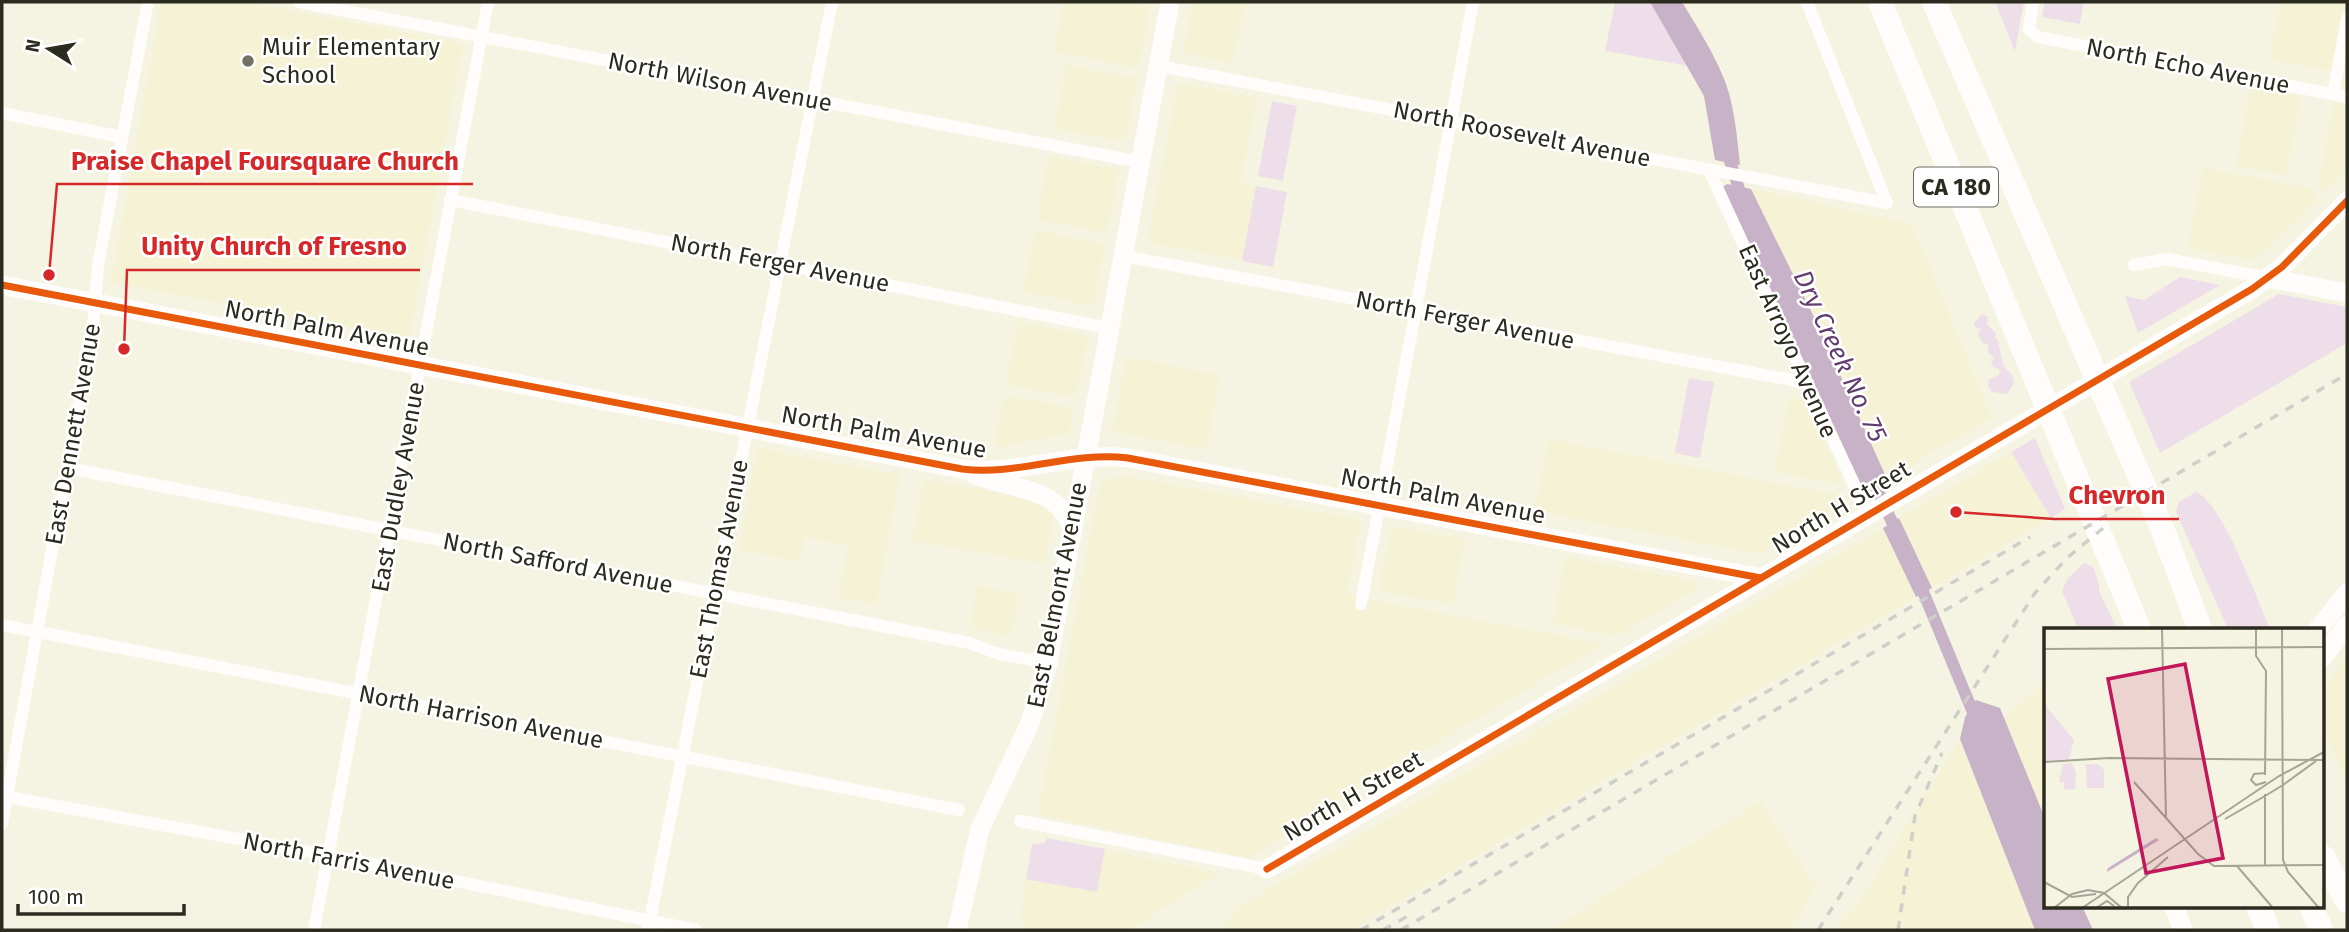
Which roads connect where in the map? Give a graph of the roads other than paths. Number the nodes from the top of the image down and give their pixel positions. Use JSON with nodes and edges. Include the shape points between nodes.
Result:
{"nodes":[{"id":1,"x":148,"y":2,"type":"edge"},
{"id":2,"x":299,"y":2,"type":"edge"},
{"id":3,"x":488,"y":2,"type":"edge"},
{"id":4,"x":832,"y":2,"type":"edge"},
{"id":5,"x":1170,"y":2,"type":"edge"},
{"id":6,"x":1473,"y":2,"type":"edge"},
{"id":7,"x":1807,"y":2,"type":"edge"},
{"id":8,"x":1880,"y":2,"type":"edge"},
{"id":9,"x":1934,"y":2,"type":"edge"},
{"id":10,"x":2033,"y":2,"type":"edge"},
{"id":11,"x":321,"y":4,"type":"edge"},
{"id":12,"x":2347,"y":19,"type":"edge"},
{"id":13,"x":482,"y":37,"type":"junction"},
{"id":14,"x":1158,"y":66,"type":"junction"},
{"id":15,"x":2333,"y":94,"type":"junction"},
{"id":16,"x":2347,"y":97,"type":"edge"},
{"id":17,"x":814,"y":99,"type":"junction"},
{"id":18,"x":2,"y":113,"type":"edge"},
{"id":19,"x":1450,"y":120,"type":"junction"},
{"id":20,"x":122,"y":136,"type":"junction"},
{"id":21,"x":1140,"y":162,"type":"junction"},
{"id":22,"x":1716,"y":171,"type":"junction"},
{"id":23,"x":450,"y":200,"type":"junction"},
{"id":24,"x":2347,"y":201,"type":"edge"},
{"id":25,"x":1123,"y":256,"type":"junction"},
{"id":26,"x":781,"y":263,"type":"junction"},
{"id":27,"x":2134,"y":265,"type":"dead end"},
{"id":28,"x":2268,"y":278,"type":"junction"},
{"id":29,"x":2,"y":285,"type":"edge"},
{"id":30,"x":2347,"y":293,"type":"edge"},
{"id":31,"x":94,"y":302,"type":"junction"},
{"id":32,"x":1417,"y":312,"type":"junction"},
{"id":33,"x":1109,"y":328,"type":"junction"},
{"id":34,"x":419,"y":366,"type":"junction"},
{"id":35,"x":1808,"y":383,"type":"junction"},
{"id":36,"x":747,"y":428,"type":"junction"},
{"id":37,"x":1085,"y":456,"type":"junction"},
{"id":38,"x":68,"y":468,"type":"junction"},
{"id":39,"x":962,"y":469,"type":"junction"},
{"id":40,"x":1380,"y":503,"type":"junction"},
{"id":41,"x":1867,"y":513,"type":"junction"},
{"id":42,"x":1072,"y":528,"type":"junction"},
{"id":43,"x":390,"y":531,"type":"junction"},
{"id":44,"x":2166,"y":531,"type":"junction"},
{"id":45,"x":1761,"y":578,"type":"junction"},
{"id":46,"x":714,"y":593,"type":"junction"},
{"id":47,"x":2347,"y":593,"type":"edge"},
{"id":48,"x":1361,"y":604,"type":"dead end"},
{"id":49,"x":2,"y":625,"type":"edge"},
{"id":50,"x":2347,"y":625,"type":"edge"},
{"id":51,"x":2139,"y":628,"type":"edge"},
{"id":52,"x":2200,"y":628,"type":"edge"},
{"id":53,"x":2214,"y":628,"type":"edge"},
{"id":54,"x":2319,"y":628,"type":"edge"},
{"id":55,"x":38,"y":632,"type":"junction"},
{"id":56,"x":2324,"y":656,"type":"edge"},
{"id":57,"x":1048,"y":663,"type":"junction"},
{"id":58,"x":360,"y":693,"type":"junction"},
{"id":59,"x":682,"y":758,"type":"junction"},
{"id":60,"x":4,"y":797,"type":"edge"},
{"id":61,"x":959,"y":810,"type":"dead end"},
{"id":62,"x":1020,"y":821,"type":"dead end"},
{"id":63,"x":2,"y":824,"type":"edge"},
{"id":64,"x":327,"y":855,"type":"junction"},
{"id":65,"x":2324,"y":858,"type":"edge"},
{"id":66,"x":1267,"y":869,"type":"joint"},
{"id":67,"x":2347,"y":901,"type":"edge"},
{"id":68,"x":2175,"y":908,"type":"edge"},
{"id":69,"x":2254,"y":908,"type":"edge"},
{"id":70,"x":2259,"y":908,"type":"edge"},
{"id":71,"x":2312,"y":908,"type":"edge"},
{"id":72,"x":649,"y":926,"type":"edge"},
{"id":73,"x":314,"y":930,"type":"edge"},
{"id":74,"x":696,"y":930,"type":"edge"},
{"id":75,"x":957,"y":930,"type":"edge"},
{"id":76,"x":2183,"y":930,"type":"edge"},
{"id":77,"x":2260,"y":930,"type":"edge"},
{"id":78,"x":2268,"y":930,"type":"edge"},
{"id":79,"x":2321,"y":930,"type":"edge"}],
"edges":[{"from":1,"to":20,"type":"street","name":"East Dennett Avenue"},
{"from":2,"to":11,"type":"street","name":"North Wilson Avenue"},
{"from":3,"to":13,"type":"street","name":"East Dudley Avenue"},
{"from":4,"to":17,"type":"street","name":"East Thomas Avenue"},
{"from":5,"to":14,"type":"main road","name":"East Belmont Avenue"},
{"from":6,"to":19,"type":"street"},
{"from":7,"to":22,"type":"street","name":"North Roosevelt Avenue","via":[[1887,203]]},
{"from":8,"to":51,"type":"highway","number":"CA 180"},
{"from":9,"to":44,"type":"highway","number":"CA 180","via":[[2080,344]]},
{"from":10,"to":15,"type":"street","name":"North Echo Avenue","via":[[2030,33],[2038,37]]},
{"from":11,"to":13,"type":"street","name":"North Wilson Avenue"},
{"from":12,"to":15,"type":"street"},
{"from":13,"to":17,"type":"street","name":"North Wilson Avenue"},
{"from":13,"to":23,"type":"street","name":"East Dudley Avenue"},
{"from":14,"to":19,"type":"street","name":"North Roosevelt Avenue"},
{"from":14,"to":21,"type":"main road","name":"East Belmont Avenue"},
{"from":15,"to":16,"type":"street","name":"North Echo Avenue"},
{"from":17,"to":21,"type":"street","name":"North Wilson Avenue"},
{"from":17,"to":26,"type":"street","name":"East Thomas Avenue"},
{"from":18,"to":20,"type":"street"},
{"from":19,"to":22,"type":"street","name":"North Roosevelt Avenue"},
{"from":19,"to":32,"type":"street"},
{"from":20,"to":31,"type":"street","name":"East Dennett Avenue"},
{"from":21,"to":25,"type":"main road","name":"East Belmont Avenue"},
{"from":22,"to":35,"type":"street","name":"East Arroyo Avenue"},
{"from":23,"to":26,"type":"street","name":"North Ferger Avenue"},
{"from":23,"to":34,"type":"street","name":"East Dudley Avenue"},
{"from":24,"to":28,"type":"main road","name":"North H Street"},
{"from":25,"to":32,"type":"street","name":"North Ferger Avenue"},
{"from":25,"to":33,"type":"main road","name":"East Belmont Avenue"},
{"from":26,"to":33,"type":"street","name":"North Ferger Avenue"},
{"from":26,"to":36,"type":"street","name":"East Thomas Avenue"},
{"from":27,"to":28,"type":"street","via":[[2167,259]]},
{"from":28,"to":30,"type":"main road"},
{"from":28,"to":41,"type":"main road","name":"North H Street"},
{"from":29,"to":31,"type":"main road","name":"North Palm Avenue"},
{"from":31,"to":34,"type":"main road","name":"North Palm Avenue"},
{"from":31,"to":38,"type":"street","name":"East Dennett Avenue"},
{"from":32,"to":35,"type":"street","name":"North Ferger Avenue"},
{"from":32,"to":40,"type":"street"},
{"from":33,"to":37,"type":"main road","name":"East Belmont Avenue"},
{"from":34,"to":36,"type":"main road","name":"North Palm Avenue"},
{"from":34,"to":43,"type":"street","name":"East Dudley Avenue"},
{"from":35,"to":41,"type":"street","name":"East Arroyo Avenue"},
{"from":36,"to":39,"type":"main road","name":"North Palm Avenue"},
{"from":36,"to":46,"type":"street","name":"East Thomas Avenue"},
{"from":37,"to":39,"type":"main road","name":"North Palm Avenue","via":[[997,471]]},
{"from":37,"to":40,"type":"main road","name":"North Palm Avenue","via":[[1143,460]]},
{"from":37,"to":42,"type":"main road","name":"East Belmont Avenue"},
{"from":38,"to":43,"type":"street","name":"North Safford Avenue"},
{"from":38,"to":55,"type":"street","name":"East Dennett Avenue"},
{"from":39,"to":42,"type":"main road","via":[[1053,499]]},
{"from":40,"to":45,"type":"main road","name":"North Palm Avenue"},
{"from":40,"to":48,"type":"street"},
{"from":41,"to":45,"type":"main road","name":"North H Street"},
{"from":42,"to":57,"type":"main road","name":"East Belmont Avenue"},
{"from":43,"to":46,"type":"street","name":"North Safford Avenue"},
{"from":43,"to":58,"type":"street","name":"East Dudley Avenue"},
{"from":44,"to":52,"type":"highway","number":"CA 180"},
{"from":44,"to":53,"type":"highway"},
{"from":45,"to":66,"type":"main road","name":"North H Street"},
{"from":46,"to":57,"type":"street","name":"North Safford Avenue","via":[[970,643]]},
{"from":46,"to":59,"type":"street","name":"East Thomas Avenue"},
{"from":47,"to":54,"type":"main road"},
{"from":49,"to":55,"type":"street","name":"North Harrison Avenue"},
{"from":50,"to":56,"type":"main road"},
{"from":55,"to":58,"type":"street","name":"North Harrison Avenue"},
{"from":55,"to":60,"type":"street","name":"East Dennett Avenue"},
{"from":57,"to":75,"type":"main road","name":"East Belmont Avenue","via":[[1030,723],[980,829]]},
{"from":58,"to":59,"type":"street","name":"North Harrison Avenue"},
{"from":58,"to":64,"type":"street","name":"East Dudley Avenue"},
{"from":59,"to":61,"type":"street","name":"North Harrison Avenue"},
{"from":59,"to":72,"type":"street","name":"East Thomas Avenue"},
{"from":60,"to":63,"type":"street","name":"East Dennett Avenue"},
{"from":60,"to":64,"type":"street","name":"North Farris Avenue"},
{"from":62,"to":66,"type":"street"},
{"from":64,"to":72,"type":"street","name":"North Farris Avenue"},
{"from":64,"to":73,"type":"street","name":"East Dudley Avenue"},
{"from":65,"to":67,"type":"highway"},
{"from":68,"to":76,"type":"main road"},
{"from":69,"to":77,"type":"highway"},
{"from":70,"to":78,"type":"highway"},
{"from":71,"to":79,"type":"highway"},
{"from":72,"to":74,"type":"street","name":"North Farris Avenue"}]}
